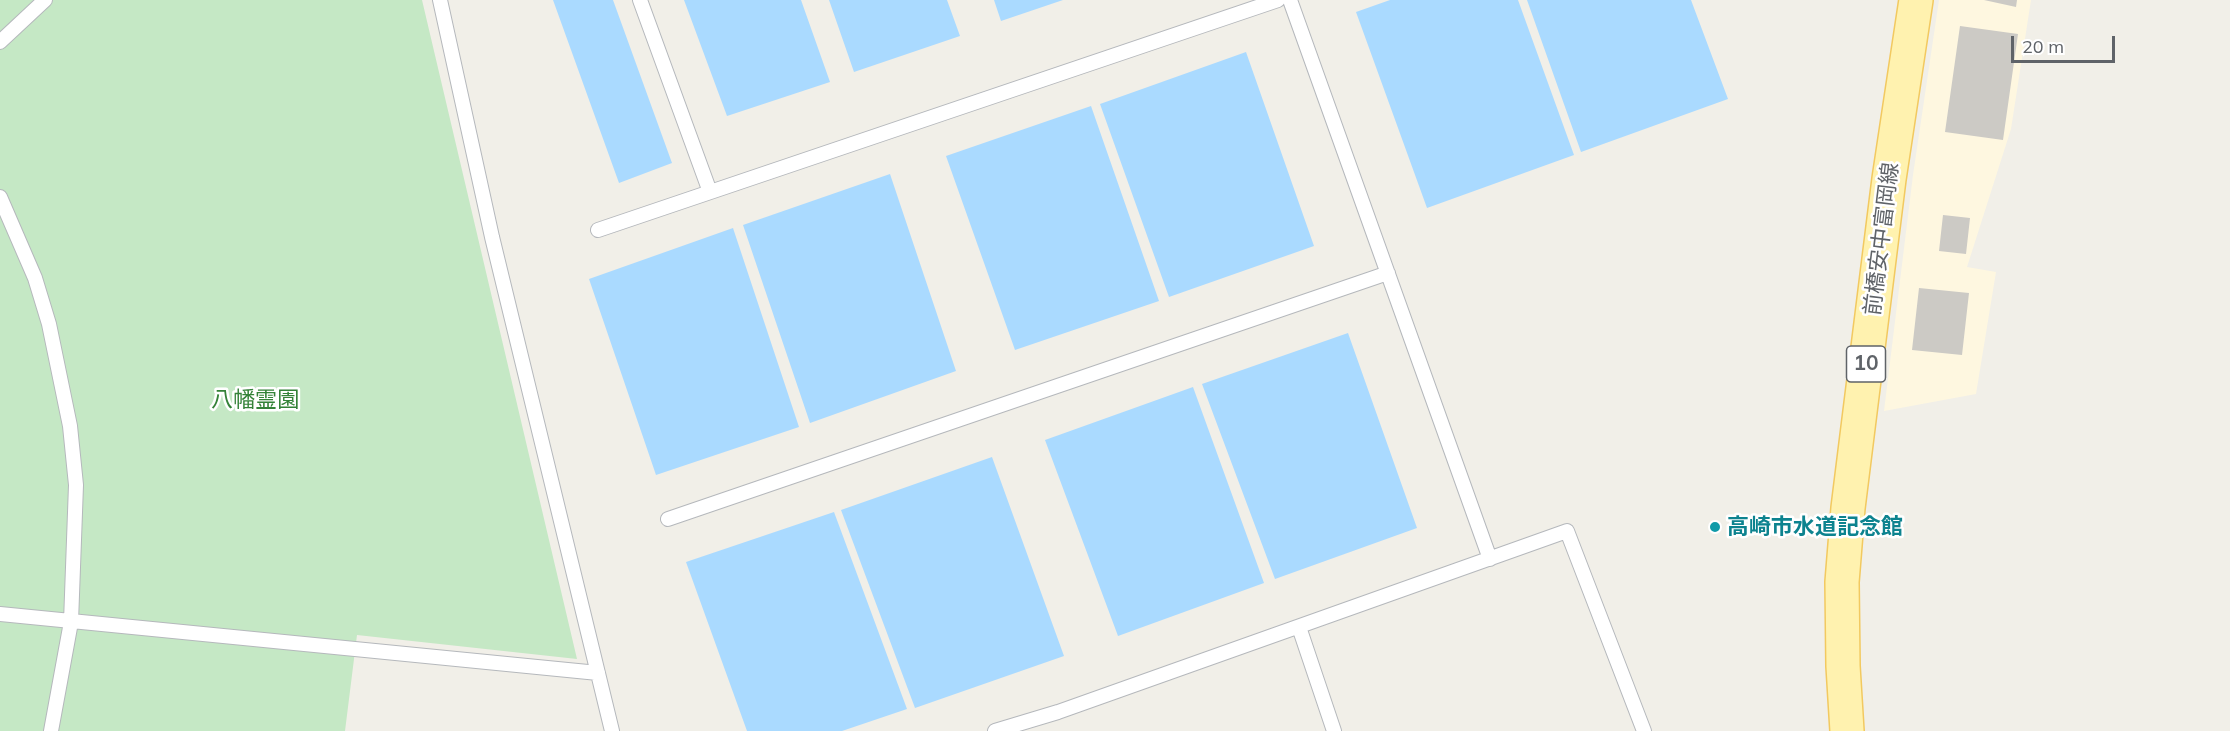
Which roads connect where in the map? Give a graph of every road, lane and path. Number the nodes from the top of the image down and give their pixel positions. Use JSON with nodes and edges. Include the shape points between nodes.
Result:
{"nodes":[{"id":1,"x":45,"y":0,"type":"edge"},
{"id":2,"x":440,"y":0,"type":"edge"},
{"id":3,"x":640,"y":0,"type":"edge"},
{"id":4,"x":1278,"y":0,"type":"edge"},
{"id":5,"x":1290,"y":0,"type":"edge"},
{"id":6,"x":1916,"y":0,"type":"edge"},
{"id":7,"x":0,"y":42,"type":"edge"},
{"id":8,"x":710,"y":192,"type":"junction"},
{"id":9,"x":0,"y":197,"type":"edge"},
{"id":10,"x":598,"y":230,"type":"dead end"},
{"id":11,"x":1388,"y":273,"type":"junction"},
{"id":12,"x":668,"y":519,"type":"dead end"},
{"id":13,"x":1490,"y":559,"type":"junction"},
{"id":14,"x":0,"y":614,"type":"edge"},
{"id":15,"x":71,"y":622,"type":"junction"},
{"id":16,"x":1299,"y":627,"type":"junction"},
{"id":17,"x":598,"y":673,"type":"junction"},
{"id":18,"x":51,"y":731,"type":"edge"},
{"id":19,"x":612,"y":731,"type":"edge"},
{"id":20,"x":995,"y":731,"type":"edge"},
{"id":21,"x":1334,"y":731,"type":"edge"},
{"id":22,"x":1644,"y":731,"type":"edge"},
{"id":23,"x":1847,"y":731,"type":"edge"}],
"edges":[{"from":1,"to":7,"type":"lane"},
{"from":2,"to":17,"type":"lane","via":[[492,237]]},
{"from":3,"to":8,"type":"lane"},
{"from":4,"to":8,"type":"lane"},
{"from":5,"to":11,"type":"lane"},
{"from":6,"to":23,"type":"main road","name":"前橋安中富岡線","number":"10","via":[[1889,179],[1848,508],[1842,582]]},
{"from":8,"to":10,"type":"lane"},
{"from":9,"to":15,"type":"lane","via":[[35,278],[49,324],[70,426],[76,485]]},
{"from":11,"to":12,"type":"lane"},
{"from":11,"to":13,"type":"lane"},
{"from":13,"to":16,"type":"lane"},
{"from":13,"to":22,"type":"lane","via":[[1568,531]]},
{"from":14,"to":15,"type":"lane"},
{"from":15,"to":17,"type":"lane"},
{"from":15,"to":18,"type":"lane"},
{"from":16,"to":20,"type":"lane"},
{"from":16,"to":21,"type":"lane"},
{"from":17,"to":19,"type":"lane"}]}
